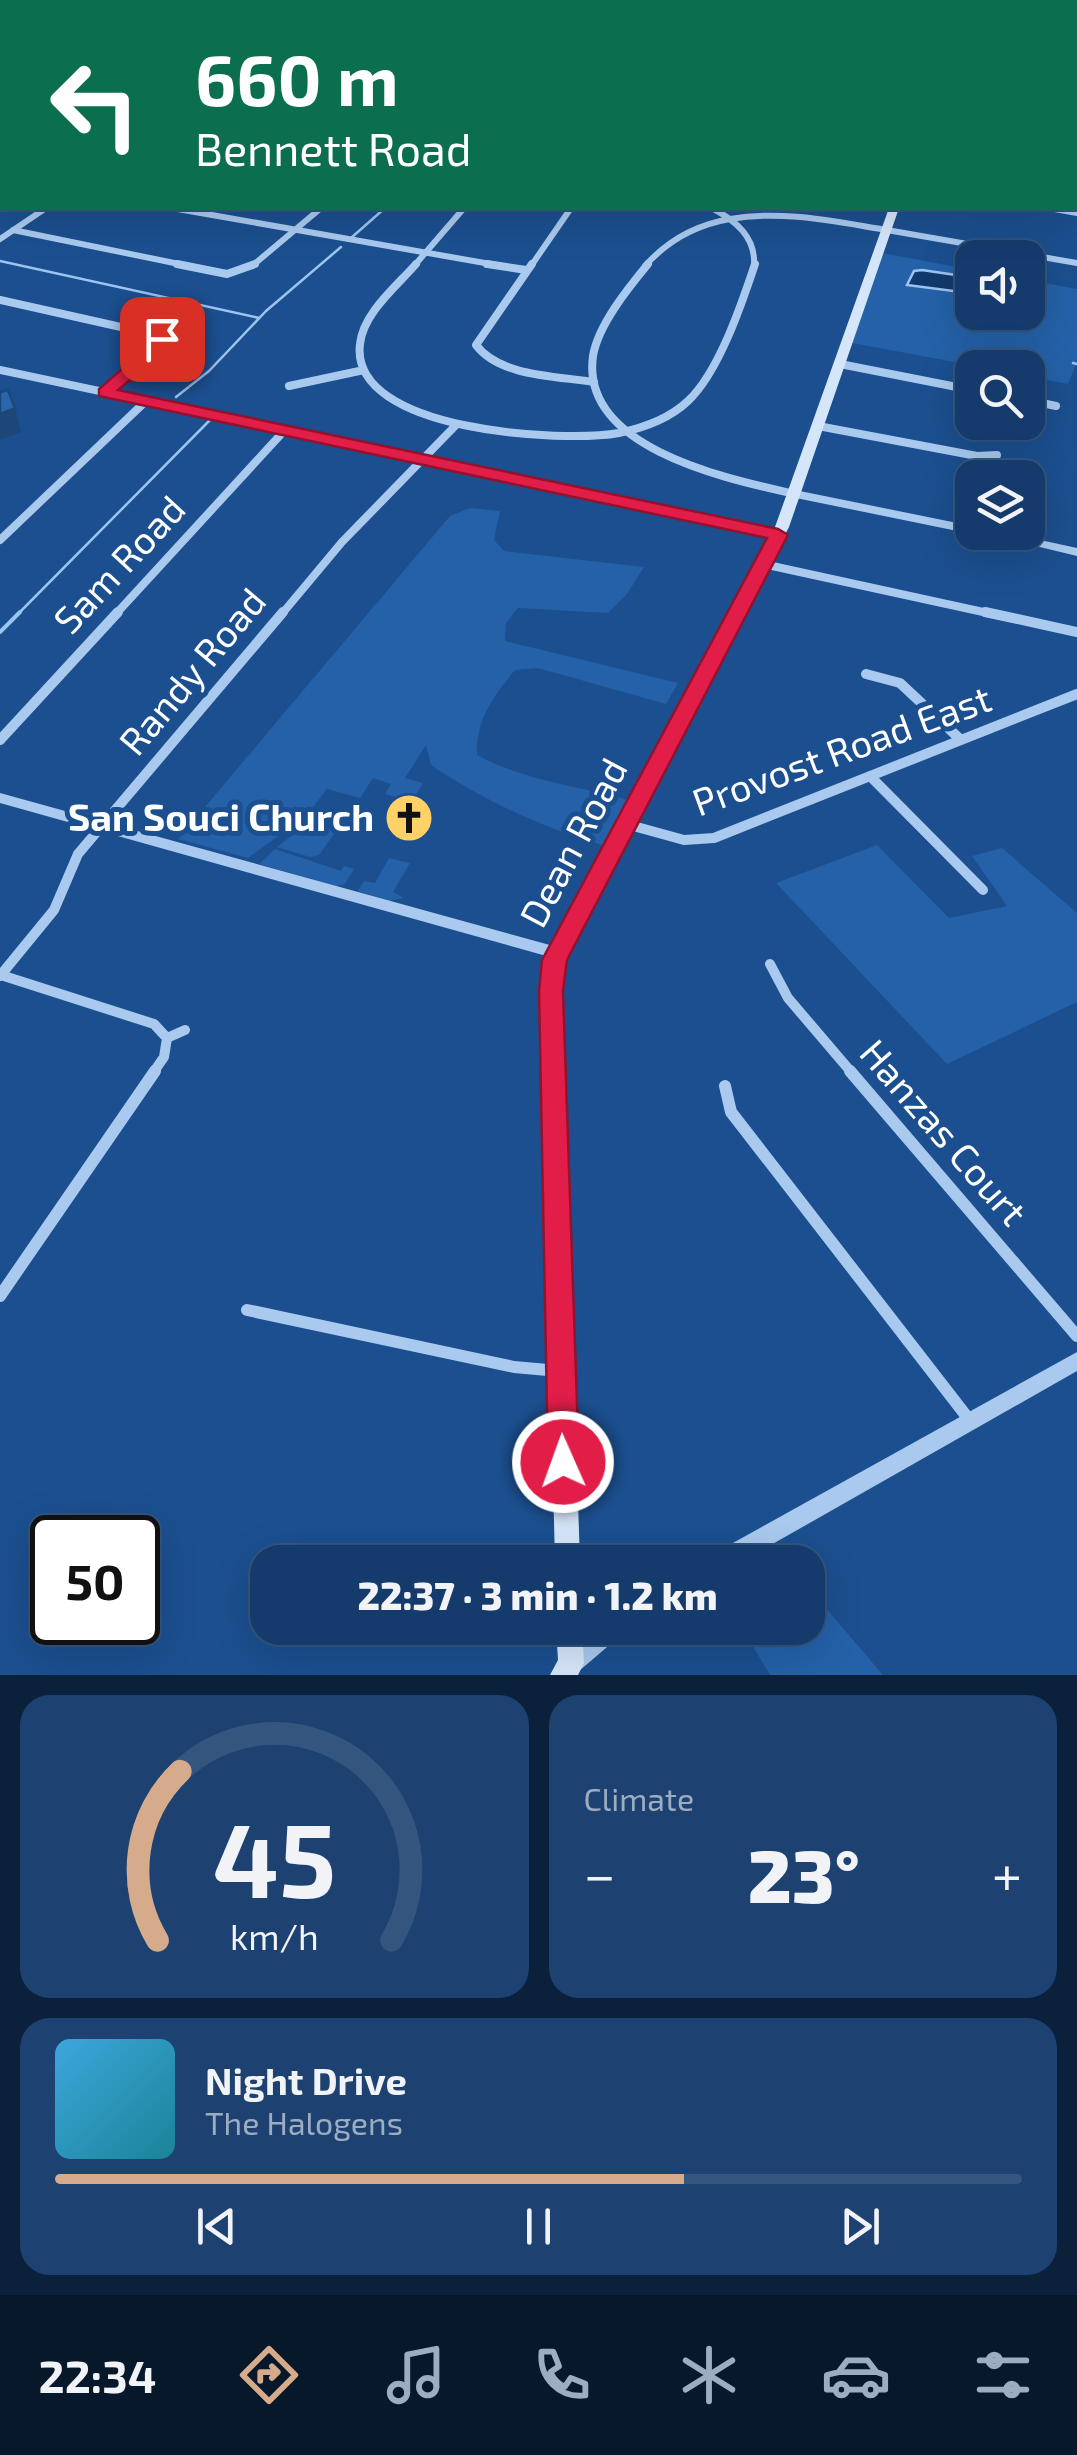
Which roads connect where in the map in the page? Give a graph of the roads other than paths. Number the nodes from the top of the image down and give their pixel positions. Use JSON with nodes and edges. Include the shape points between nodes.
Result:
{"nodes":[{"id":1,"x":43,"y":210,"type":"edge"},
{"id":2,"x":182,"y":210,"type":"edge"},
{"id":3,"x":207,"y":210,"type":"edge"},
{"id":4,"x":319,"y":210,"type":"edge"},
{"id":5,"x":462,"y":210,"type":"edge"},
{"id":6,"x":571,"y":210,"type":"edge"},
{"id":7,"x":716,"y":210,"type":"edge"},
{"id":8,"x":893,"y":210,"type":"edge"},
{"id":9,"x":202,"y":214,"type":"junction"},
{"id":10,"x":732,"y":219,"type":"junction"},
{"id":11,"x":13,"y":230,"type":"junction"},
{"id":12,"x":886,"y":230,"type":"junction"},
{"id":13,"x":292,"y":232,"type":"junction"},
{"id":14,"x":0,"y":239,"type":"edge"},
{"id":15,"x":424,"y":253,"type":"junction"},
{"id":16,"x":1077,"y":263,"type":"edge"},
{"id":17,"x":526,"y":270,"type":"junction"},
{"id":18,"x":0,"y":300,"type":"edge"},
{"id":19,"x":840,"y":364,"type":"junction"},
{"id":20,"x":0,"y":370,"type":"edge"},
{"id":21,"x":364,"y":370,"type":"junction"},
{"id":22,"x":594,"y":382,"type":"junction"},
{"id":23,"x":289,"y":386,"type":"dead end"},
{"id":24,"x":955,"y":387,"type":"edge"},
{"id":25,"x":105,"y":392,"type":"junction"},
{"id":26,"x":146,"y":401,"type":"junction"},
{"id":27,"x":1045,"y":404,"type":"edge"},
{"id":28,"x":1056,"y":406,"type":"dead end"},
{"id":29,"x":457,"y":424,"type":"junction"},
{"id":30,"x":818,"y":426,"type":"junction"},
{"id":31,"x":284,"y":431,"type":"junction"},
{"id":32,"x":625,"y":432,"type":"junction"},
{"id":33,"x":997,"y":456,"type":"dead end"},
{"id":34,"x":422,"y":460,"type":"junction"},
{"id":35,"x":795,"y":494,"type":"junction"},
{"id":36,"x":955,"y":527,"type":"edge"},
{"id":37,"x":778,"y":535,"type":"junction"},
{"id":38,"x":0,"y":540,"type":"edge"},
{"id":39,"x":1045,"y":545,"type":"edge"},
{"id":40,"x":1077,"y":552,"type":"edge"},
{"id":41,"x":763,"y":564,"type":"junction"},
{"id":42,"x":1077,"y":632,"type":"edge"},
{"id":43,"x":866,"y":674,"type":"dead end"},
{"id":44,"x":1077,"y":694,"type":"edge"},
{"id":45,"x":0,"y":740,"type":"edge"},
{"id":46,"x":962,"y":740,"type":"junction"},
{"id":47,"x":870,"y":776,"type":"junction"},
{"id":48,"x":0,"y":798,"type":"edge"},
{"id":49,"x":626,"y":824,"type":"junction"},
{"id":50,"x":102,"y":826,"type":"junction"},
{"id":51,"x":983,"y":890,"type":"dead end"},
{"id":52,"x":557,"y":953,"type":"junction"},
{"id":53,"x":770,"y":964,"type":"dead end"},
{"id":54,"x":1,"y":976,"type":"edge"},
{"id":55,"x":185,"y":1030,"type":"dead end"},
{"id":56,"x":166,"y":1038,"type":"junction"},
{"id":57,"x":725,"y":1086,"type":"dead end"},
{"id":58,"x":0,"y":1296,"type":"edge"},
{"id":59,"x":248,"y":1310,"type":"dead end"},
{"id":60,"x":1077,"y":1336,"type":"edge"},
{"id":61,"x":1077,"y":1361,"type":"edge"},
{"id":62,"x":559,"y":1371,"type":"junction"},
{"id":63,"x":971,"y":1422,"type":"junction"},
{"id":64,"x":566,"y":1545,"type":"edge"},
{"id":65,"x":751,"y":1545,"type":"edge"},
{"id":66,"x":593,"y":1645,"type":"edge"},
{"id":67,"x":567,"y":1669,"type":"edge"}],
"edges":[{"from":1,"to":11,"type":"street"},
{"from":2,"to":9,"type":"street"},
{"from":3,"to":9,"type":"street"},
{"from":4,"to":13,"type":"street"},
{"from":5,"to":15,"type":"street"},
{"from":6,"to":17,"type":"street"},
{"from":7,"to":10,"type":"street"},
{"from":8,"to":12,"type":"main road","name":"Dean Road"},
{"from":9,"to":13,"type":"street"},
{"from":10,"to":12,"type":"street","via":[[808,218]]},
{"from":10,"to":22,"type":"street","via":[[673,238],[646,260],[597,343]]},
{"from":10,"to":32,"type":"street","via":[[750,240],[756,264],[705,378],[678,409]]},
{"from":11,"to":13,"type":"street","via":[[217,274],[250,268]]},
{"from":11,"to":14,"type":"street"},
{"from":12,"to":16,"type":"street"},
{"from":12,"to":19,"type":"main road","name":"Dean Road"},
{"from":13,"to":15,"type":"street"},
{"from":15,"to":17,"type":"street"},
{"from":15,"to":21,"type":"street","via":[[364,327]]},
{"from":17,"to":22,"type":"street","via":[[477,338],[479,353],[502,364]]},
{"from":18,"to":25,"type":"street","via":[[161,336],[158,347]]},
{"from":19,"to":24,"type":"street"},
{"from":19,"to":30,"type":"main road","name":"Dean Road"},
{"from":20,"to":25,"type":"street"},
{"from":21,"to":23,"type":"street"},
{"from":21,"to":29,"type":"street","via":[[394,399]]},
{"from":22,"to":32,"type":"street"},
{"from":25,"to":26,"type":"street"},
{"from":26,"to":31,"type":"street"},
{"from":26,"to":38,"type":"street"},
{"from":27,"to":28,"type":"street"},
{"from":29,"to":32,"type":"street","via":[[530,437]]},
{"from":29,"to":34,"type":"street","name":"Randy Road"},
{"from":30,"to":33,"type":"street"},
{"from":30,"to":35,"type":"main road","name":"Dean Road"},
{"from":31,"to":34,"type":"street"},
{"from":31,"to":45,"type":"street","name":"Sam Road"},
{"from":32,"to":35,"type":"street","via":[[699,470]]},
{"from":34,"to":37,"type":"street"},
{"from":34,"to":50,"type":"street","name":"Randy Road","via":[[330,556]]},
{"from":35,"to":36,"type":"street"},
{"from":35,"to":37,"type":"main road","name":"Dean Road"},
{"from":37,"to":41,"type":"main road","name":"Dean Road"},
{"from":39,"to":40,"type":"street"},
{"from":41,"to":42,"type":"street"},
{"from":41,"to":49,"type":"main road","name":"Dean Road"},
{"from":43,"to":46,"type":"street","via":[[900,683]]},
{"from":44,"to":46,"type":"street","name":"Provost Road East"},
{"from":46,"to":47,"type":"street","name":"Provost Road East"},
{"from":47,"to":49,"type":"street","name":"Provost Road East","via":[[706,840]]},
{"from":47,"to":51,"type":"street"},
{"from":48,"to":50,"type":"street"},
{"from":49,"to":52,"type":"main road","name":"Dean Road"},
{"from":50,"to":52,"type":"street"},
{"from":50,"to":54,"type":"street","name":"Randy Road","via":[[73,863],[54,910]]},
{"from":52,"to":62,"type":"main road","name":"Dean Road","via":[[551,991]]},
{"from":53,"to":60,"type":"street","name":"Hanzas Court","via":[[788,998]]},
{"from":54,"to":56,"type":"street","via":[[154,1024]]},
{"from":55,"to":56,"type":"street"},
{"from":56,"to":58,"type":"street","via":[[164,1058]]},
{"from":57,"to":63,"type":"street","via":[[731,1112]]},
{"from":59,"to":62,"type":"street"},
{"from":61,"to":63,"type":"street"},
{"from":62,"to":64,"type":"main road","name":"Dean Road"},
{"from":63,"to":65,"type":"street"},
{"from":66,"to":67,"type":"street"}]}
